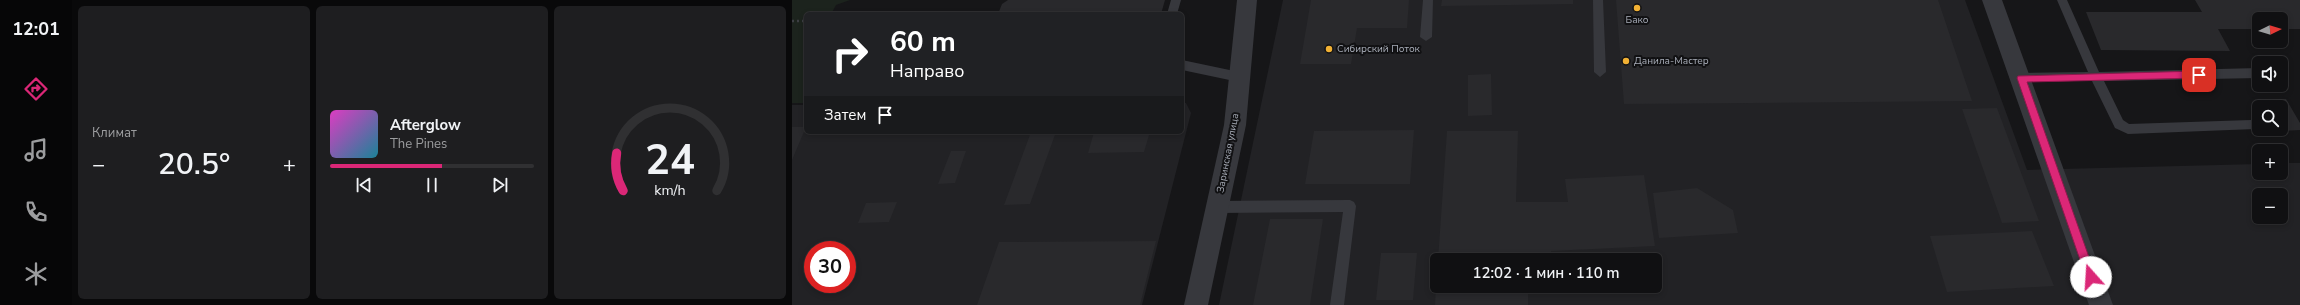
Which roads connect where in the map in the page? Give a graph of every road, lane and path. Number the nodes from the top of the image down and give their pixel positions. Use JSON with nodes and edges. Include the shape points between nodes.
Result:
{"nodes":[{"id":1,"x":1176,"y":0,"type":"edge"},
{"id":2,"x":1247,"y":0,"type":"edge"},
{"id":3,"x":1428,"y":0,"type":"edge"},
{"id":4,"x":1598,"y":0,"type":"edge"},
{"id":5,"x":1992,"y":0,"type":"edge"},
{"id":6,"x":2062,"y":0,"type":"edge"},
{"id":7,"x":1173,"y":12,"type":"edge"},
{"id":8,"x":792,"y":21,"type":"edge"},
{"id":9,"x":804,"y":21,"type":"edge"},
{"id":10,"x":1426,"y":37,"type":"dead end"},
{"id":11,"x":1184,"y":65,"type":"edge"},
{"id":12,"x":1600,"y":72,"type":"dead end"},
{"id":13,"x":2252,"y":73,"type":"edge"},
{"id":14,"x":1239,"y":77,"type":"junction"},
{"id":15,"x":2095,"y":77,"type":"junction"},
{"id":16,"x":2021,"y":78,"type":"junction"},
{"id":17,"x":2251,"y":125,"type":"dead end"},
{"id":18,"x":1218,"y":207,"type":"junction"},
{"id":19,"x":1196,"y":305,"type":"edge"},
{"id":20,"x":1337,"y":305,"type":"edge"},
{"id":21,"x":2101,"y":305,"type":"edge"}],
"edges":[{"from":1,"to":7,"type":"lane"},
{"from":2,"to":14,"type":"street","name":"Заринская улица"},
{"from":3,"to":10,"type":"lane"},
{"from":4,"to":12,"type":"lane"},
{"from":5,"to":16,"type":"street"},
{"from":6,"to":15,"type":"lane"},
{"from":8,"to":9,"type":"path"},
{"from":11,"to":14,"type":"lane"},
{"from":13,"to":15,"type":"lane"},
{"from":14,"to":18,"type":"street","name":"Заринская улица","via":[[1235,125]]},
{"from":15,"to":16,"type":"lane"},
{"from":15,"to":17,"type":"lane","via":[[2112,113],[2119,124],[2128,129]]},
{"from":16,"to":21,"type":"street"},
{"from":18,"to":19,"type":"street","name":"Заринская улица"},
{"from":18,"to":20,"type":"lane","via":[[1350,206]]}]}
